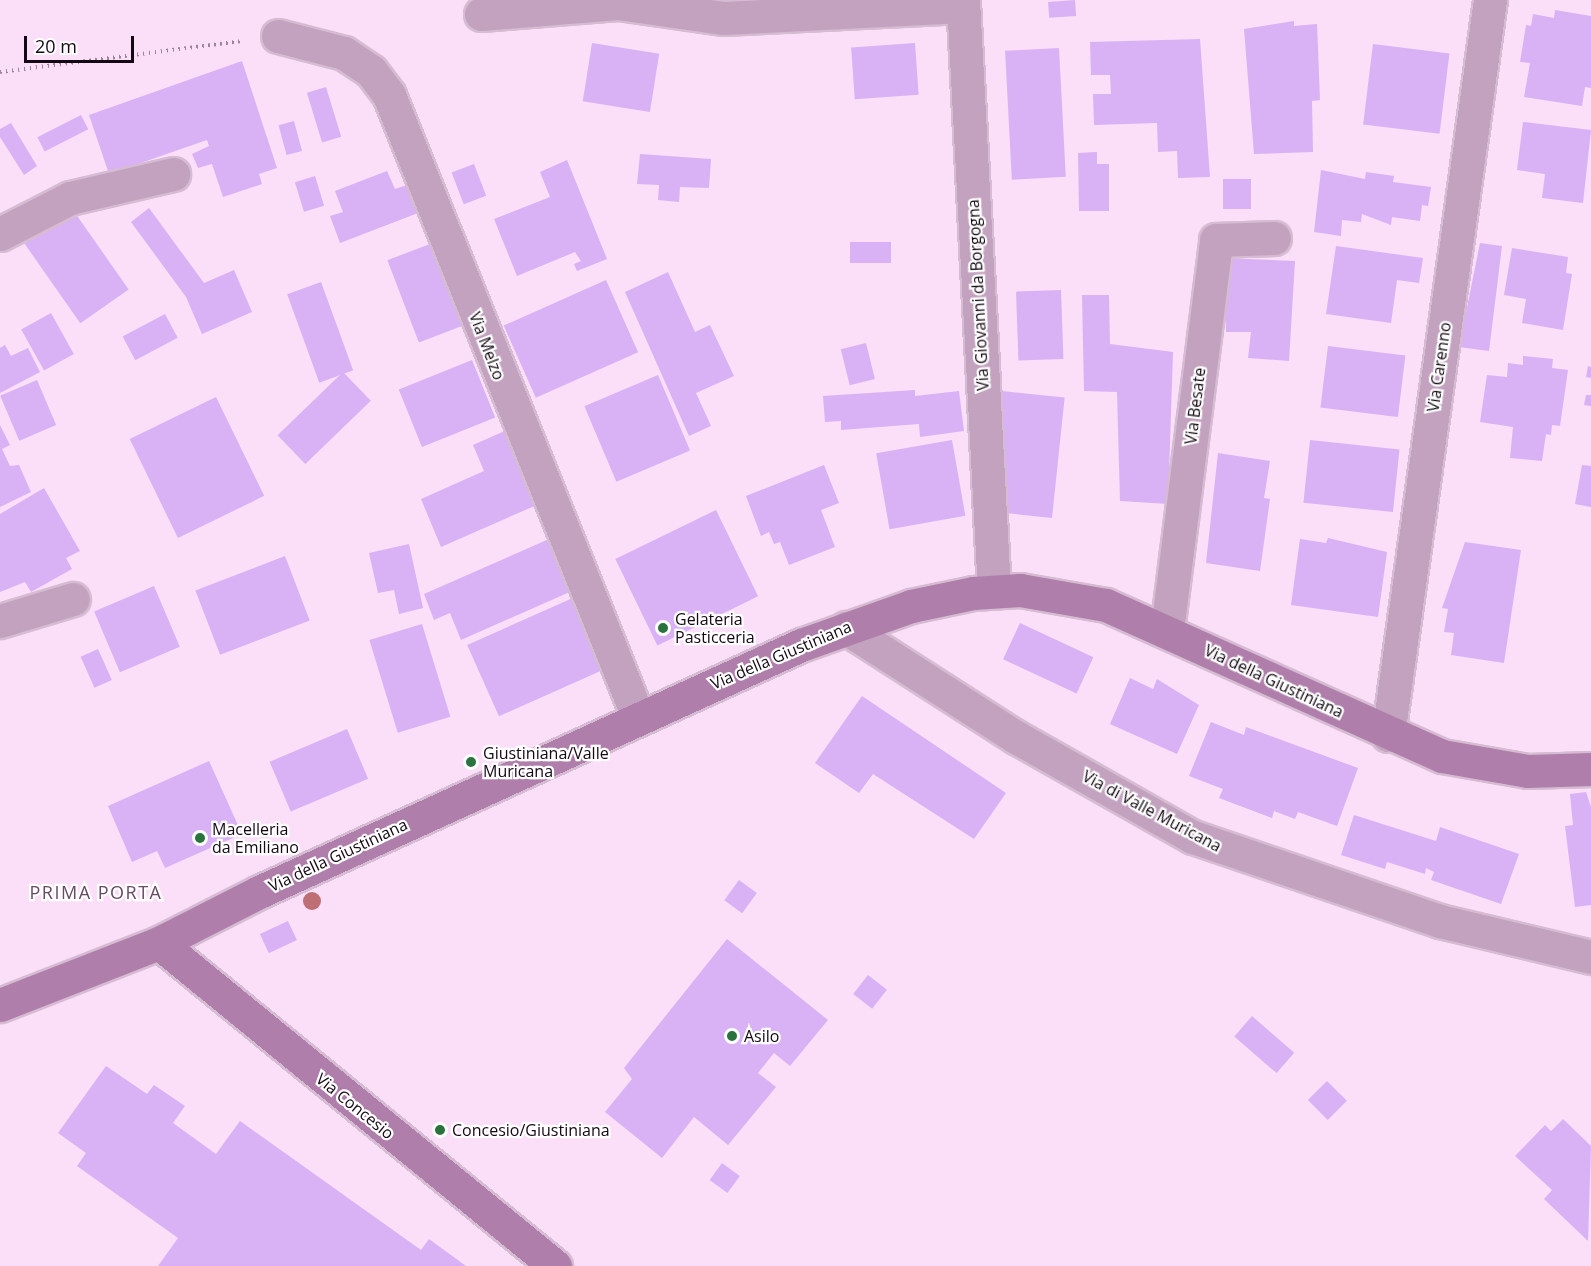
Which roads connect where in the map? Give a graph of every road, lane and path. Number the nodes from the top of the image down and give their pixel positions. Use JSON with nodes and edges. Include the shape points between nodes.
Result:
{"nodes":[{"id":1,"x":1490,"y":0,"type":"edge"},
{"id":2,"x":963,"y":3,"type":"edge"},
{"id":3,"x":481,"y":14,"type":"dead end"},
{"id":4,"x":278,"y":36,"type":"joint"},
{"id":5,"x":0,"y":72,"type":"edge"},
{"id":6,"x":173,"y":174,"type":"dead end"},
{"id":7,"x":0,"y":234,"type":"edge"},
{"id":8,"x":1274,"y":238,"type":"dead end"},
{"id":9,"x":994,"y":591,"type":"junction"},
{"id":10,"x":73,"y":599,"type":"dead end"},
{"id":11,"x":0,"y":621,"type":"edge"},
{"id":12,"x":846,"y":628,"type":"junction"},
{"id":13,"x":1167,"y":630,"type":"junction"},
{"id":14,"x":638,"y":717,"type":"junction"},
{"id":15,"x":1388,"y":735,"type":"junction"},
{"id":16,"x":1591,"y":769,"type":"edge"},
{"id":17,"x":159,"y":943,"type":"junction"},
{"id":18,"x":1591,"y":957,"type":"edge"},
{"id":19,"x":0,"y":1005,"type":"edge"},
{"id":20,"x":555,"y":1266,"type":"edge"}],
"edges":[{"from":1,"to":15,"type":"street","name":"Via Carenno"},
{"from":2,"to":3,"type":"street","via":[[716,18],[618,3]]},
{"from":2,"to":9,"type":"street","name":"Via Giovanni da Borgogna"},
{"from":4,"to":5,"type":"path"},
{"from":4,"to":14,"type":"street","name":"Via Melzo","via":[[331,48],[358,61],[381,83],[397,110],[536,472]]},
{"from":6,"to":7,"type":"street","via":[[70,198]]},
{"from":8,"to":13,"type":"street","name":"Via Besate","via":[[1216,240]]},
{"from":9,"to":12,"type":"street","name":"Via della Giustiniana","via":[[911,606]]},
{"from":9,"to":13,"type":"street","name":"Via della Giustiniana","via":[[1082,598]]},
{"from":10,"to":11,"type":"street"},
{"from":12,"to":14,"type":"street","name":"Via della Giustiniana"},
{"from":12,"to":18,"type":"street","name":"Via di Valle Muricana","via":[[1016,738],[1193,837],[1440,921]]},
{"from":13,"to":15,"type":"street","name":"Via della Giustiniana"},
{"from":14,"to":17,"type":"street","name":"Via della Giustiniana"},
{"from":15,"to":16,"type":"street","name":"Via della Giustiniana","via":[[1472,763],[1528,771]]},
{"from":17,"to":19,"type":"street","name":"Via della Giustiniana"},
{"from":17,"to":20,"type":"street","name":"Via Concesio"}]}
